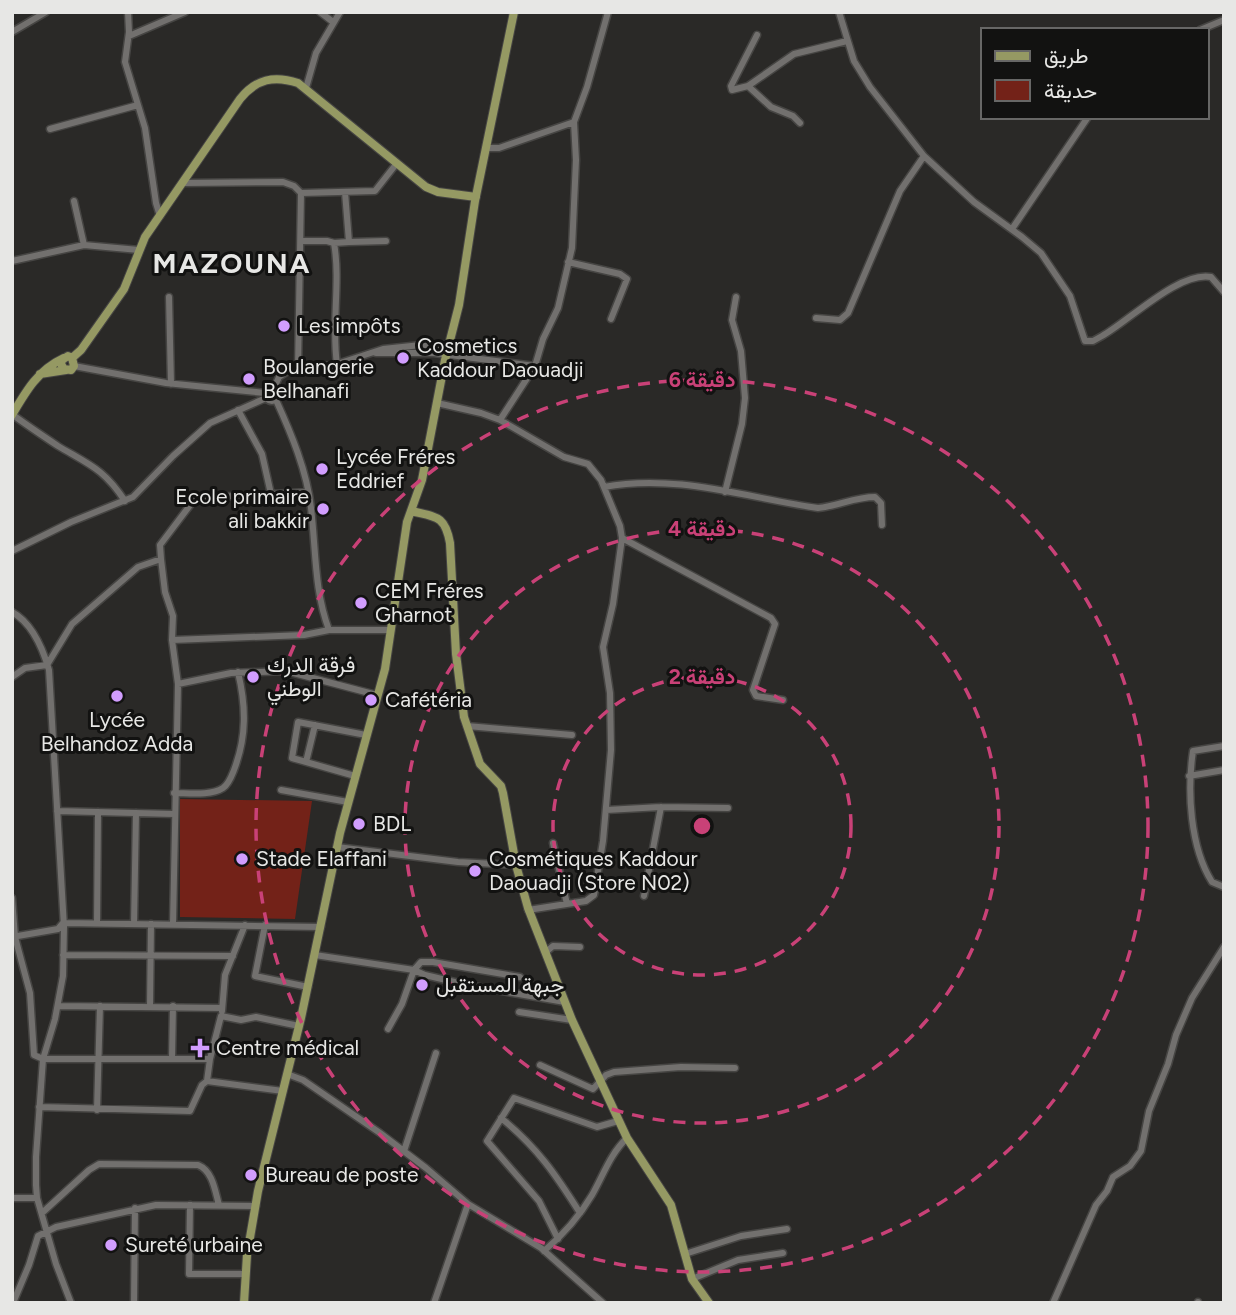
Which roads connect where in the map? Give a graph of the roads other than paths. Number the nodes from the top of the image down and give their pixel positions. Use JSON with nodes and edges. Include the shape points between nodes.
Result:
{"nodes":[{"id":1,"x":46,"y":12,"type":"edge"},
{"id":2,"x":128,"y":12,"type":"edge"},
{"id":3,"x":185,"y":12,"type":"edge"},
{"id":4,"x":320,"y":12,"type":"edge"},
{"id":5,"x":340,"y":12,"type":"edge"},
{"id":6,"x":514,"y":12,"type":"edge"},
{"id":7,"x":608,"y":12,"type":"edge"},
{"id":8,"x":839,"y":12,"type":"edge"},
{"id":9,"x":1224,"y":20,"type":"edge"},
{"id":10,"x":333,"y":22,"type":"junction"},
{"id":11,"x":1205,"y":28,"type":"edge"},
{"id":12,"x":12,"y":32,"type":"edge"},
{"id":13,"x":757,"y":35,"type":"dead end"},
{"id":14,"x":129,"y":36,"type":"junction"},
{"id":15,"x":847,"y":41,"type":"junction"},
{"id":16,"x":748,"y":86,"type":"junction"},
{"id":17,"x":306,"y":88,"type":"junction"},
{"id":18,"x":138,"y":105,"type":"junction"},
{"id":19,"x":1087,"y":119,"type":"edge"},
{"id":20,"x":574,"y":122,"type":"junction"},
{"id":21,"x":800,"y":123,"type":"dead end"},
{"id":22,"x":50,"y":129,"type":"dead end"},
{"id":23,"x":486,"y":148,"type":"junction"},
{"id":24,"x":925,"y":156,"type":"junction"},
{"id":25,"x":397,"y":163,"type":"junction"},
{"id":26,"x":184,"y":183,"type":"junction"},
{"id":27,"x":345,"y":192,"type":"junction"},
{"id":28,"x":301,"y":193,"type":"junction"},
{"id":29,"x":476,"y":197,"type":"junction"},
{"id":30,"x":74,"y":201,"type":"dead end"},
{"id":31,"x":160,"y":216,"type":"junction"},
{"id":32,"x":1012,"y":229,"type":"junction"},
{"id":33,"x":301,"y":241,"type":"junction"},
{"id":34,"x":386,"y":241,"type":"dead end"},
{"id":35,"x":349,"y":242,"type":"junction"},
{"id":36,"x":334,"y":243,"type":"junction"},
{"id":37,"x":84,"y":245,"type":"junction"},
{"id":38,"x":139,"y":250,"type":"junction"},
{"id":39,"x":12,"y":261,"type":"edge"},
{"id":40,"x":568,"y":262,"type":"junction"},
{"id":41,"x":1224,"y":292,"type":"edge"},
{"id":42,"x":169,"y":297,"type":"dead end"},
{"id":43,"x":736,"y":297,"type":"dead end"},
{"id":44,"x":816,"y":318,"type":"dead end"},
{"id":45,"x":611,"y":319,"type":"dead end"},
{"id":46,"x":447,"y":350,"type":"junction"},
{"id":47,"x":69,"y":363,"type":"junction"},
{"id":48,"x":337,"y":364,"type":"junction"},
{"id":49,"x":535,"y":366,"type":"junction"},
{"id":50,"x":298,"y":369,"type":"junction"},
{"id":51,"x":171,"y":384,"type":"junction"},
{"id":52,"x":274,"y":388,"type":"junction"},
{"id":53,"x":265,"y":396,"type":"junction"},
{"id":54,"x":276,"y":400,"type":"junction"},
{"id":55,"x":437,"y":403,"type":"junction"},
{"id":56,"x":238,"y":410,"type":"junction"},
{"id":57,"x":12,"y":415,"type":"edge"},
{"id":58,"x":500,"y":420,"type":"junction"},
{"id":59,"x":604,"y":488,"type":"junction"},
{"id":60,"x":308,"y":492,"type":"junction"},
{"id":61,"x":725,"y":492,"type":"junction"},
{"id":62,"x":271,"y":494,"type":"junction"},
{"id":63,"x":125,"y":501,"type":"junction"},
{"id":64,"x":411,"y":511,"type":"junction"},
{"id":65,"x":881,"y":525,"type":"dead end"},
{"id":66,"x":622,"y":538,"type":"junction"},
{"id":67,"x":12,"y":551,"type":"edge"},
{"id":68,"x":161,"y":559,"type":"junction"},
{"id":69,"x":12,"y":612,"type":"edge"},
{"id":70,"x":329,"y":629,"type":"junction"},
{"id":71,"x":391,"y":630,"type":"junction"},
{"id":72,"x":172,"y":640,"type":"junction"},
{"id":73,"x":47,"y":665,"type":"junction"},
{"id":74,"x":238,"y":672,"type":"junction"},
{"id":75,"x":12,"y":677,"type":"edge"},
{"id":76,"x":178,"y":684,"type":"junction"},
{"id":77,"x":377,"y":695,"type":"junction"},
{"id":78,"x":783,"y":700,"type":"dead end"},
{"id":79,"x":314,"y":725,"type":"junction"},
{"id":80,"x":467,"y":726,"type":"junction"},
{"id":81,"x":366,"y":735,"type":"junction"},
{"id":82,"x":572,"y":735,"type":"dead end"},
{"id":83,"x":1224,"y":746,"type":"edge"},
{"id":84,"x":306,"y":762,"type":"junction"},
{"id":85,"x":1224,"y":770,"type":"edge"},
{"id":86,"x":355,"y":776,"type":"junction"},
{"id":87,"x":1189,"y":776,"type":"junction"},
{"id":88,"x":281,"y":790,"type":"dead end"},
{"id":89,"x":174,"y":793,"type":"junction"},
{"id":90,"x":348,"y":802,"type":"junction"},
{"id":91,"x":661,"y":807,"type":"junction"},
{"id":92,"x":729,"y":808,"type":"dead end"},
{"id":93,"x":606,"y":810,"type":"junction"},
{"id":94,"x":57,"y":811,"type":"junction"},
{"id":95,"x":98,"y":812,"type":"junction"},
{"id":96,"x":136,"y":813,"type":"junction"},
{"id":97,"x":174,"y":814,"type":"junction"},
{"id":98,"x":553,"y":844,"type":"dead end"},
{"id":99,"x":337,"y":847,"type":"junction"},
{"id":100,"x":516,"y":865,"type":"junction"},
{"id":101,"x":1224,"y":887,"type":"edge"},
{"id":102,"x":644,"y":896,"type":"dead end"},
{"id":103,"x":12,"y":898,"type":"edge"},
{"id":104,"x":567,"y":904,"type":"junction"},
{"id":105,"x":528,"y":910,"type":"junction"},
{"id":106,"x":63,"y":923,"type":"junction"},
{"id":107,"x":97,"y":923,"type":"junction"},
{"id":108,"x":134,"y":924,"type":"junction"},
{"id":109,"x":151,"y":924,"type":"junction"},
{"id":110,"x":173,"y":924,"type":"junction"},
{"id":111,"x":245,"y":925,"type":"junction"},
{"id":112,"x":265,"y":925,"type":"junction"},
{"id":113,"x":321,"y":927,"type":"junction"},
{"id":114,"x":13,"y":937,"type":"edge"},
{"id":115,"x":580,"y":947,"type":"dead end"},
{"id":116,"x":1224,"y":947,"type":"edge"},
{"id":117,"x":546,"y":952,"type":"junction"},
{"id":118,"x":63,"y":955,"type":"junction"},
{"id":119,"x":151,"y":956,"type":"junction"},
{"id":120,"x":233,"y":956,"type":"junction"},
{"id":121,"x":315,"y":956,"type":"junction"},
{"id":122,"x":414,"y":970,"type":"junction"},
{"id":123,"x":520,"y":977,"type":"dead end"},
{"id":124,"x":308,"y":987,"type":"junction"},
{"id":125,"x":565,"y":1002,"type":"junction"},
{"id":126,"x":58,"y":1006,"type":"junction"},
{"id":127,"x":100,"y":1006,"type":"junction"},
{"id":128,"x":150,"y":1006,"type":"junction"},
{"id":129,"x":173,"y":1006,"type":"junction"},
{"id":130,"x":222,"y":1008,"type":"junction"},
{"id":131,"x":519,"y":1012,"type":"dead end"},
{"id":132,"x":221,"y":1016,"type":"junction"},
{"id":133,"x":572,"y":1020,"type":"junction"},
{"id":134,"x":299,"y":1026,"type":"junction"},
{"id":135,"x":388,"y":1029,"type":"dead end"},
{"id":136,"x":436,"y":1053,"type":"dead end"},
{"id":137,"x":99,"y":1058,"type":"junction"},
{"id":138,"x":172,"y":1058,"type":"junction"},
{"id":139,"x":43,"y":1059,"type":"junction"},
{"id":140,"x":210,"y":1059,"type":"junction"},
{"id":141,"x":540,"y":1065,"type":"dead end"},
{"id":142,"x":735,"y":1068,"type":"dead end"},
{"id":143,"x":287,"y":1074,"type":"junction"},
{"id":144,"x":207,"y":1081,"type":"junction"},
{"id":145,"x":600,"y":1083,"type":"junction"},
{"id":146,"x":283,"y":1091,"type":"junction"},
{"id":147,"x":40,"y":1107,"type":"junction"},
{"id":148,"x":97,"y":1110,"type":"junction"},
{"id":149,"x":501,"y":1118,"type":"junction"},
{"id":150,"x":618,"y":1121,"type":"junction"},
{"id":151,"x":627,"y":1139,"type":"junction"},
{"id":152,"x":404,"y":1151,"type":"junction"},
{"id":153,"x":12,"y":1198,"type":"edge"},
{"id":154,"x":37,"y":1198,"type":"junction"},
{"id":155,"x":468,"y":1204,"type":"junction"},
{"id":156,"x":190,"y":1205,"type":"junction"},
{"id":157,"x":219,"y":1205,"type":"junction"},
{"id":158,"x":256,"y":1206,"type":"junction"},
{"id":159,"x":135,"y":1208,"type":"junction"},
{"id":160,"x":42,"y":1213,"type":"junction"},
{"id":161,"x":580,"y":1213,"type":"junction"},
{"id":162,"x":787,"y":1229,"type":"dead end"},
{"id":163,"x":47,"y":1232,"type":"junction"},
{"id":164,"x":558,"y":1239,"type":"junction"},
{"id":165,"x":544,"y":1251,"type":"junction"},
{"id":166,"x":783,"y":1253,"type":"dead end"},
{"id":167,"x":685,"y":1254,"type":"junction"},
{"id":168,"x":245,"y":1275,"type":"junction"},
{"id":169,"x":692,"y":1279,"type":"junction"},
{"id":170,"x":13,"y":1303,"type":"edge"},
{"id":171,"x":71,"y":1303,"type":"edge"},
{"id":172,"x":134,"y":1303,"type":"edge"},
{"id":173,"x":243,"y":1303,"type":"edge"},
{"id":174,"x":434,"y":1303,"type":"edge"},
{"id":175,"x":603,"y":1303,"type":"edge"},
{"id":176,"x":709,"y":1303,"type":"edge"},
{"id":177,"x":1053,"y":1303,"type":"edge"}],
"edges":[{"from":1,"to":12,"type":"street"},
{"from":2,"to":14,"type":"street"},
{"from":3,"to":14,"type":"street"},
{"from":4,"to":10,"type":"street"},
{"from":5,"to":10,"type":"street"},
{"from":6,"to":23,"type":"main road"},
{"from":7,"to":20,"type":"street"},
{"from":8,"to":15,"type":"street"},
{"from":9,"to":11,"type":"street"},
{"from":10,"to":17,"type":"street","via":[[316,53]]},
{"from":13,"to":16,"type":"street","via":[[730,88]]},
{"from":14,"to":18,"type":"street","via":[[125,62]]},
{"from":15,"to":16,"type":"street","via":[[794,54]]},
{"from":15,"to":24,"type":"street","via":[[870,87]]},
{"from":16,"to":21,"type":"street","via":[[771,107]]},
{"from":17,"to":25,"type":"main road"},
{"from":17,"to":26,"type":"main road","via":[[277,78],[248,89]]},
{"from":18,"to":22,"type":"street"},
{"from":18,"to":31,"type":"street"},
{"from":19,"to":32,"type":"street"},
{"from":20,"to":23,"type":"street","via":[[499,148]]},
{"from":20,"to":40,"type":"street","via":[[576,160]]},
{"from":23,"to":29,"type":"main road"},
{"from":24,"to":32,"type":"street","via":[[974,202]]},
{"from":24,"to":44,"type":"street","via":[[900,191],[848,313],[840,320]]},
{"from":25,"to":27,"type":"street","via":[[376,191]]},
{"from":25,"to":29,"type":"main road","via":[[426,187]]},
{"from":26,"to":28,"type":"street","via":[[283,182]]},
{"from":26,"to":31,"type":"main road"},
{"from":27,"to":28,"type":"street"},
{"from":27,"to":35,"type":"street"},
{"from":28,"to":33,"type":"street"},
{"from":29,"to":46,"type":"main road"},
{"from":30,"to":37,"type":"street"},
{"from":31,"to":38,"type":"main road"},
{"from":32,"to":41,"type":"street","via":[[1041,253],[1063,283],[1085,341],[1118,327],[1185,281],[1207,276]]},
{"from":33,"to":36,"type":"street"},
{"from":33,"to":50,"type":"street"},
{"from":34,"to":35,"type":"street"},
{"from":35,"to":36,"type":"street"},
{"from":36,"to":48,"type":"street"},
{"from":37,"to":38,"type":"street"},
{"from":37,"to":39,"type":"street"},
{"from":38,"to":47,"type":"main road","via":[[124,289]]},
{"from":40,"to":45,"type":"street","via":[[627,279]]},
{"from":40,"to":49,"type":"street","via":[[558,309]]},
{"from":42,"to":51,"type":"street"},
{"from":43,"to":61,"type":"street","via":[[732,320],[741,351],[745,398]]},
{"from":46,"to":48,"type":"street","via":[[376,353]]},
{"from":46,"to":49,"type":"street"},
{"from":46,"to":55,"type":"main road"},
{"from":47,"to":51,"type":"street"},
{"from":47,"to":57,"type":"main road","via":[[40,374]]},
{"from":48,"to":50,"type":"street"},
{"from":49,"to":58,"type":"street"},
{"from":50,"to":52,"type":"street","via":[[279,377]]},
{"from":51,"to":53,"type":"street"},
{"from":52,"to":53,"type":"street","via":[[267,389]]},
{"from":52,"to":54,"type":"street","via":[[279,394]]},
{"from":53,"to":54,"type":"street"},
{"from":53,"to":56,"type":"street"},
{"from":54,"to":60,"type":"street"},
{"from":55,"to":58,"type":"street"},
{"from":55,"to":64,"type":"main road"},
{"from":56,"to":62,"type":"street","via":[[262,454]]},
{"from":56,"to":63,"type":"street","via":[[209,423]]},
{"from":57,"to":63,"type":"street","via":[[94,466]]},
{"from":58,"to":59,"type":"street","via":[[564,457],[588,464]]},
{"from":59,"to":61,"type":"street","via":[[665,482]]},
{"from":59,"to":66,"type":"street"},
{"from":60,"to":62,"type":"street"},
{"from":60,"to":70,"type":"street","via":[[320,608]]},
{"from":61,"to":65,"type":"street","via":[[818,508],[875,497],[881,503]]},
{"from":62,"to":68,"type":"street","via":[[194,500],[160,545]]},
{"from":63,"to":67,"type":"street"},
{"from":64,"to":71,"type":"main road"},
{"from":64,"to":80,"type":"main road","via":[[437,517],[447,527],[458,680]]},
{"from":66,"to":78,"type":"street","via":[[774,621],[753,690],[756,696]]},
{"from":66,"to":93,"type":"street","via":[[603,647],[611,726]]},
{"from":68,"to":72,"type":"street","via":[[173,616]]},
{"from":68,"to":73,"type":"street","via":[[138,567],[72,624]]},
{"from":69,"to":73,"type":"street","via":[[33,632]]},
{"from":70,"to":71,"type":"street"},
{"from":70,"to":72,"type":"street","via":[[303,635]]},
{"from":71,"to":77,"type":"main road"},
{"from":72,"to":76,"type":"street"},
{"from":73,"to":75,"type":"street","via":[[24,668]]},
{"from":73,"to":94,"type":"street"},
{"from":74,"to":76,"type":"street"},
{"from":74,"to":77,"type":"street","via":[[286,671]]},
{"from":74,"to":89,"type":"street","via":[[245,721],[242,751],[232,777],[224,788],[211,792]]},
{"from":76,"to":89,"type":"street"},
{"from":77,"to":81,"type":"main road"},
{"from":79,"to":81,"type":"street"},
{"from":79,"to":84,"type":"street"},
{"from":79,"to":84,"type":"street","via":[[298,722],[292,758]]},
{"from":80,"to":82,"type":"street"},
{"from":80,"to":100,"type":"main road","via":[[480,764],[501,786]]},
{"from":81,"to":86,"type":"main road"},
{"from":83,"to":87,"type":"street","via":[[1193,751]]},
{"from":84,"to":86,"type":"street"},
{"from":85,"to":87,"type":"street"},
{"from":86,"to":90,"type":"main road"},
{"from":87,"to":101,"type":"street","via":[[1198,851],[1212,882]]},
{"from":88,"to":90,"type":"street"},
{"from":89,"to":97,"type":"street"},
{"from":90,"to":99,"type":"main road"},
{"from":91,"to":92,"type":"street"},
{"from":91,"to":93,"type":"street"},
{"from":91,"to":102,"type":"street"},
{"from":93,"to":104,"type":"street","via":[[594,895]]},
{"from":94,"to":95,"type":"street"},
{"from":94,"to":106,"type":"street"},
{"from":95,"to":96,"type":"street"},
{"from":95,"to":107,"type":"street"},
{"from":96,"to":97,"type":"street"},
{"from":96,"to":108,"type":"street"},
{"from":97,"to":110,"type":"street"},
{"from":98,"to":104,"type":"street"},
{"from":99,"to":100,"type":"street"},
{"from":99,"to":113,"type":"main road"},
{"from":100,"to":105,"type":"main road"},
{"from":103,"to":114,"type":"street"},
{"from":104,"to":105,"type":"street"},
{"from":105,"to":117,"type":"main road"},
{"from":106,"to":107,"type":"street"},
{"from":106,"to":114,"type":"street","via":[[58,929]]},
{"from":106,"to":118,"type":"street"},
{"from":107,"to":108,"type":"street"},
{"from":108,"to":109,"type":"street"},
{"from":109,"to":110,"type":"street"},
{"from":109,"to":119,"type":"street"},
{"from":110,"to":111,"type":"street"},
{"from":111,"to":112,"type":"street"},
{"from":111,"to":120,"type":"street"},
{"from":112,"to":113,"type":"street"},
{"from":112,"to":124,"type":"street","via":[[255,976]]},
{"from":113,"to":121,"type":"main road"},
{"from":114,"to":139,"type":"street","via":[[30,993],[34,1055]]},
{"from":115,"to":117,"type":"street","via":[[553,946]]},
{"from":116,"to":177,"type":"street","via":[[1192,998],[1176,1035],[1149,1111],[1141,1151],[1130,1166],[1113,1177],[1096,1205]]},
{"from":117,"to":125,"type":"main road"},
{"from":118,"to":119,"type":"street"},
{"from":118,"to":126,"type":"street"},
{"from":119,"to":120,"type":"street"},
{"from":119,"to":128,"type":"street"},
{"from":120,"to":130,"type":"street","via":[[225,975]]},
{"from":121,"to":122,"type":"street"},
{"from":121,"to":124,"type":"main road"},
{"from":122,"to":123,"type":"street","via":[[425,961]]},
{"from":122,"to":125,"type":"street","via":[[467,985]]},
{"from":122,"to":135,"type":"street"},
{"from":124,"to":134,"type":"main road"},
{"from":125,"to":133,"type":"main road"},
{"from":126,"to":127,"type":"street"},
{"from":126,"to":139,"type":"street"},
{"from":127,"to":128,"type":"street"},
{"from":127,"to":137,"type":"street"},
{"from":128,"to":129,"type":"street"},
{"from":129,"to":130,"type":"street"},
{"from":129,"to":138,"type":"street"},
{"from":130,"to":132,"type":"street"},
{"from":131,"to":133,"type":"street"},
{"from":132,"to":134,"type":"street"},
{"from":132,"to":140,"type":"street"},
{"from":133,"to":145,"type":"main road"},
{"from":134,"to":143,"type":"main road"},
{"from":136,"to":152,"type":"street"},
{"from":137,"to":138,"type":"street"},
{"from":137,"to":139,"type":"street"},
{"from":137,"to":148,"type":"street"},
{"from":138,"to":140,"type":"street"},
{"from":139,"to":147,"type":"street"},
{"from":140,"to":144,"type":"street"},
{"from":141,"to":145,"type":"street","via":[[589,1088]]},
{"from":142,"to":145,"type":"street","via":[[614,1072]]},
{"from":143,"to":146,"type":"main road"},
{"from":143,"to":152,"type":"street","via":[[303,1080]]},
{"from":144,"to":146,"type":"street"},
{"from":144,"to":148,"type":"street","via":[[190,1111]]},
{"from":145,"to":150,"type":"main road"},
{"from":146,"to":158,"type":"main road"},
{"from":147,"to":148,"type":"street"},
{"from":147,"to":154,"type":"street"},
{"from":149,"to":150,"type":"street","via":[[514,1098],[597,1128]]},
{"from":149,"to":161,"type":"street","via":[[553,1170]]},
{"from":149,"to":164,"type":"street","via":[[487,1141],[538,1201]]},
{"from":150,"to":151,"type":"main road"},
{"from":151,"to":161,"type":"street","via":[[616,1148]]},
{"from":151,"to":167,"type":"main road","via":[[671,1205]]},
{"from":152,"to":155,"type":"street"},
{"from":153,"to":154,"type":"street"},
{"from":154,"to":160,"type":"street"},
{"from":155,"to":165,"type":"street"},
{"from":155,"to":174,"type":"street"},
{"from":156,"to":157,"type":"street"},
{"from":156,"to":159,"type":"street"},
{"from":156,"to":168,"type":"street","via":[[189,1274]]},
{"from":157,"to":158,"type":"street"},
{"from":157,"to":160,"type":"street","via":[[205,1167],[99,1164]]},
{"from":158,"to":168,"type":"main road"},
{"from":159,"to":163,"type":"street"},
{"from":159,"to":172,"type":"street"},
{"from":160,"to":163,"type":"street"},
{"from":161,"to":164,"type":"street"},
{"from":162,"to":167,"type":"street","via":[[741,1236]]},
{"from":163,"to":170,"type":"street","via":[[38,1236]]},
{"from":163,"to":171,"type":"street"},
{"from":164,"to":165,"type":"street"},
{"from":165,"to":175,"type":"street"},
{"from":166,"to":169,"type":"street","via":[[738,1260]]},
{"from":167,"to":169,"type":"main road"},
{"from":168,"to":173,"type":"main road"},
{"from":169,"to":176,"type":"main road"}]}
